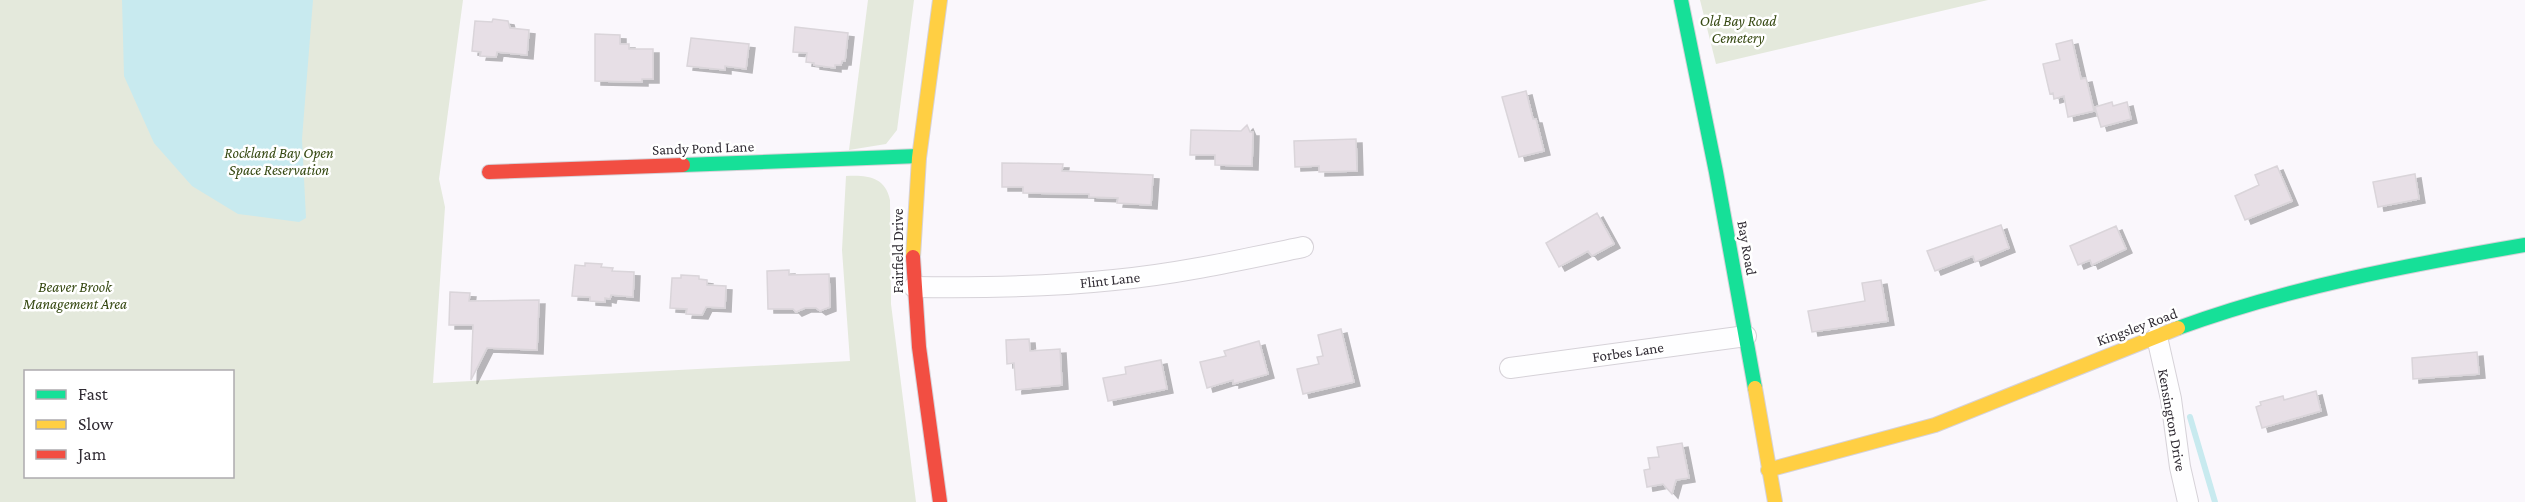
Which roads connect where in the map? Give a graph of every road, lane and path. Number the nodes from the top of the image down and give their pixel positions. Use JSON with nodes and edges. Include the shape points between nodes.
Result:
{"nodes":[{"id":1,"x":939,"y":0,"type":"edge"},
{"id":2,"x":1681,"y":0,"type":"edge"},
{"id":3,"x":919,"y":156,"type":"junction"},
{"id":4,"x":489,"y":172,"type":"dead end"},
{"id":5,"x":2525,"y":245,"type":"edge"},
{"id":6,"x":1303,"y":247,"type":"dead end"},
{"id":7,"x":914,"y":287,"type":"junction"},
{"id":8,"x":1746,"y":336,"type":"junction"},
{"id":9,"x":2157,"y":337,"type":"junction"},
{"id":10,"x":1509,"y":368,"type":"dead end"},
{"id":11,"x":1768,"y":470,"type":"junction"},
{"id":12,"x":940,"y":502,"type":"edge"},
{"id":13,"x":1775,"y":502,"type":"edge"},
{"id":14,"x":2188,"y":502,"type":"edge"}],
"edges":[{"from":1,"to":3,"type":"street","name":"Fairfield Drive"},
{"from":2,"to":8,"type":"street","name":"Bay Road"},
{"from":3,"to":4,"type":"street","name":"Sandy Pond Lane"},
{"from":3,"to":7,"type":"street","name":"Fairfield Drive","via":[[914,195]]},
{"from":5,"to":9,"type":"street","name":"Kingsley Road","via":[[2320,285]]},
{"from":6,"to":7,"type":"street","name":"Flint Lane","via":[[1193,270],[1116,280],[1013,288]]},
{"from":7,"to":12,"type":"street","name":"Fairfield Drive"},
{"from":8,"to":10,"type":"street","name":"Forbes Lane"},
{"from":8,"to":11,"type":"street","name":"Bay Road"},
{"from":9,"to":11,"type":"street","name":"Kingsley Road","via":[[1935,425]]},
{"from":9,"to":14,"type":"street","name":"Kensington Drive"},
{"from":11,"to":13,"type":"street","name":"Bay Road"}]}
